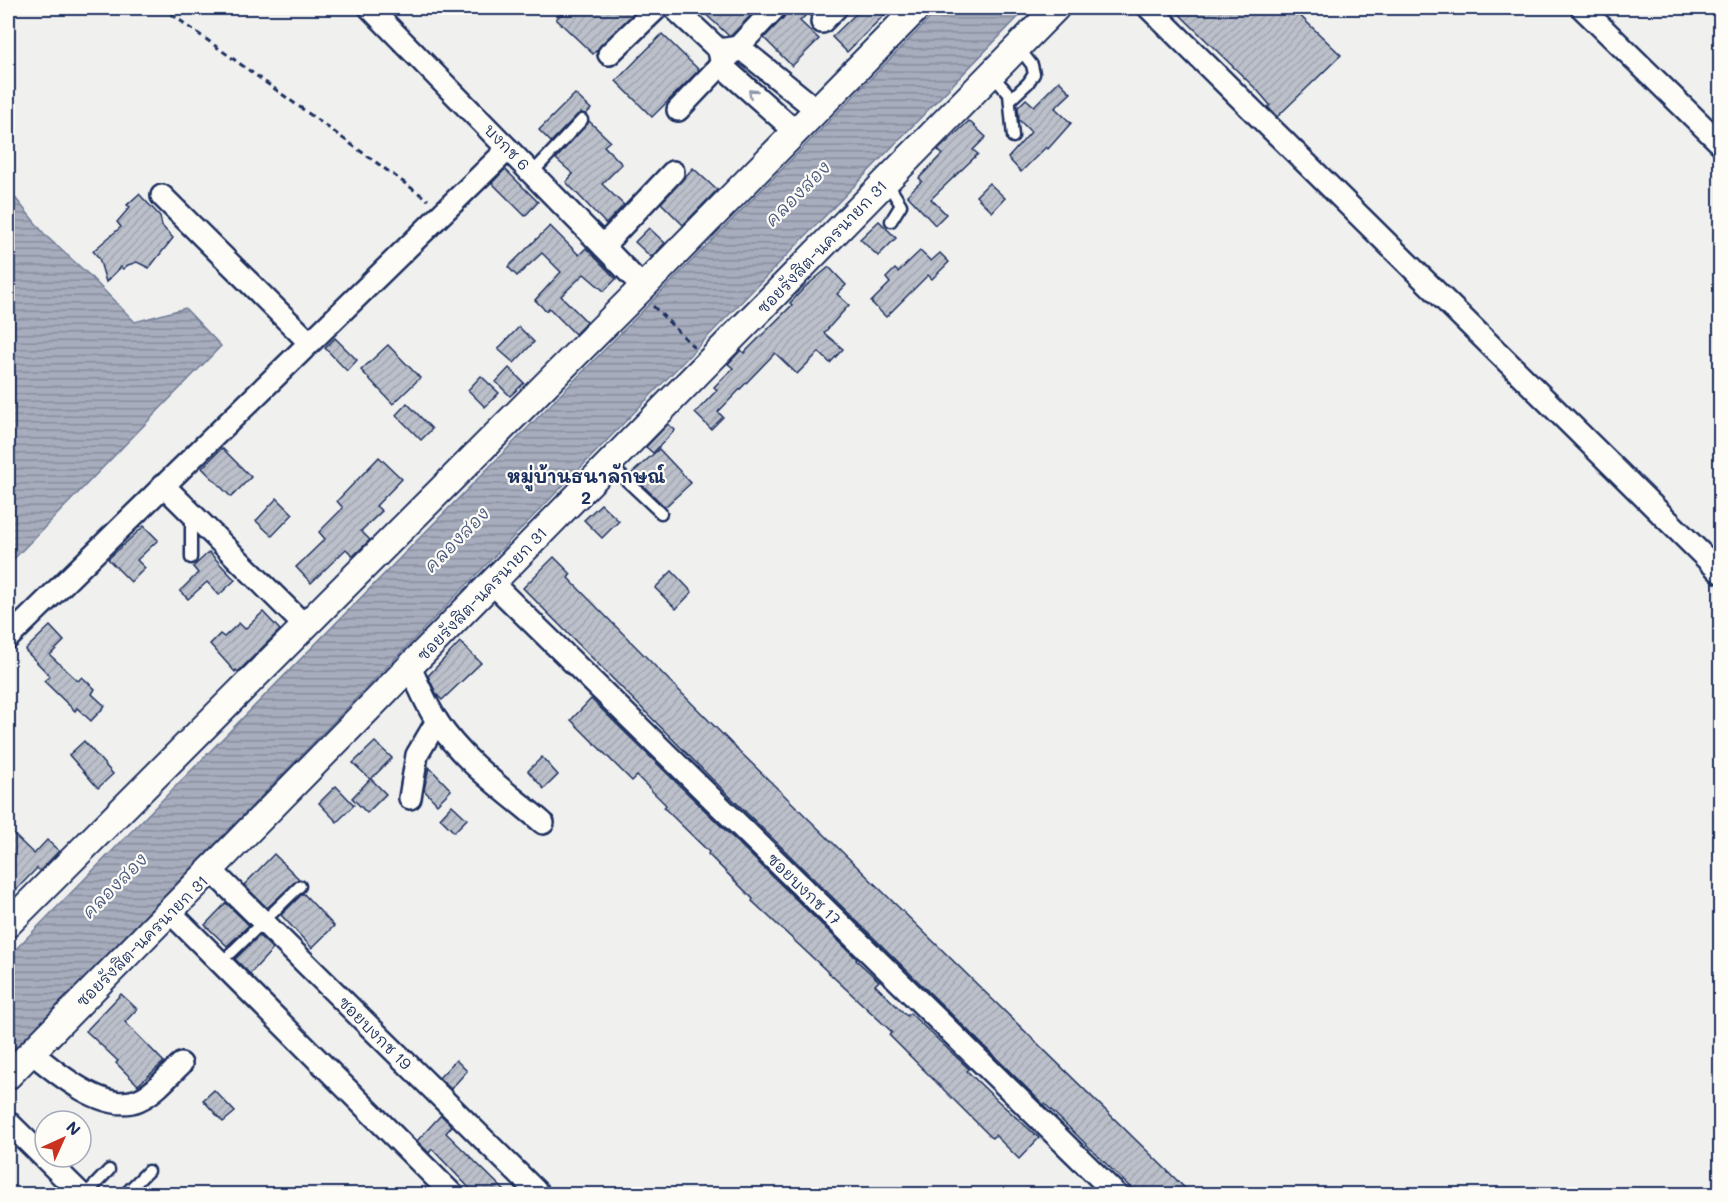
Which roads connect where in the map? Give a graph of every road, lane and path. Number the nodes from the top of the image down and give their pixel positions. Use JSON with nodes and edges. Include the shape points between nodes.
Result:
{"nodes":[{"id":1,"x":163,"y":8,"type":"edge"},
{"id":2,"x":370,"y":8,"type":"edge"},
{"id":3,"x":657,"y":8,"type":"edge"},
{"id":4,"x":674,"y":8,"type":"edge"},
{"id":5,"x":775,"y":8,"type":"edge"},
{"id":6,"x":917,"y":8,"type":"edge"},
{"id":7,"x":1056,"y":8,"type":"edge"},
{"id":8,"x":1149,"y":8,"type":"edge"},
{"id":9,"x":1582,"y":8,"type":"edge"},
{"id":10,"x":1018,"y":47,"type":"junction"},
{"id":11,"x":609,"y":54,"type":"dead end"},
{"id":12,"x":726,"y":54,"type":"junction"},
{"id":13,"x":991,"y":74,"type":"junction"},
{"id":14,"x":1011,"y":99,"type":"junction"},
{"id":15,"x":678,"y":110,"type":"dead end"},
{"id":16,"x":817,"y":110,"type":"junction"},
{"id":17,"x":582,"y":120,"type":"dead end"},
{"id":18,"x":795,"y":132,"type":"junction"},
{"id":19,"x":1013,"y":137,"type":"dead end"},
{"id":20,"x":1720,"y":143,"type":"edge"},
{"id":21,"x":508,"y":148,"type":"junction"},
{"id":22,"x":532,"y":172,"type":"junction"},
{"id":23,"x":673,"y":172,"type":"dead end"},
{"id":24,"x":886,"y":181,"type":"junction"},
{"id":25,"x":162,"y":196,"type":"dead end"},
{"id":26,"x":443,"y":211,"type":"junction"},
{"id":27,"x":891,"y":221,"type":"dead end"},
{"id":28,"x":603,"y":246,"type":"junction"},
{"id":29,"x":645,"y":293,"type":"junction"},
{"id":30,"x":309,"y":342,"type":"junction"},
{"id":31,"x":699,"y":352,"type":"dead end"},
{"id":32,"x":609,"y":464,"type":"junction"},
{"id":33,"x":163,"y":485,"type":"junction"},
{"id":34,"x":190,"y":512,"type":"junction"},
{"id":35,"x":661,"y":513,"type":"dead end"},
{"id":36,"x":191,"y":558,"type":"dead end"},
{"id":37,"x":1720,"y":572,"type":"edge"},
{"id":38,"x":492,"y":583,"type":"junction"},
{"id":39,"x":306,"y":627,"type":"junction"},
{"id":40,"x":8,"y":638,"type":"edge"},
{"id":41,"x":410,"y":668,"type":"junction"},
{"id":42,"x":437,"y":721,"type":"junction"},
{"id":43,"x":410,"y":798,"type":"dead end"},
{"id":44,"x":543,"y":823,"type":"dead end"},
{"id":45,"x":211,"y":870,"type":"junction"},
{"id":46,"x":300,"y":886,"type":"dead end"},
{"id":47,"x":170,"y":912,"type":"junction"},
{"id":48,"x":9,"y":921,"type":"edge"},
{"id":49,"x":263,"y":923,"type":"junction"},
{"id":50,"x":231,"y":953,"type":"dead end"},
{"id":51,"x":31,"y":1052,"type":"junction"},
{"id":52,"x":181,"y":1064,"type":"dead end"},
{"id":53,"x":8,"y":1076,"type":"edge"},
{"id":54,"x":8,"y":1122,"type":"edge"},
{"id":55,"x":110,"y":1170,"type":"dead end"},
{"id":56,"x":148,"y":1171,"type":"dead end"},
{"id":57,"x":81,"y":1194,"type":"edge"},
{"id":58,"x":86,"y":1194,"type":"edge"},
{"id":59,"x":125,"y":1194,"type":"edge"},
{"id":60,"x":452,"y":1194,"type":"edge"},
{"id":61,"x":539,"y":1194,"type":"edge"},
{"id":62,"x":1116,"y":1194,"type":"edge"}],
"edges":[{"from":1,"to":26,"type":"path"},
{"from":2,"to":21,"type":"street","name":"บงกช 6"},
{"from":3,"to":11,"type":"street"},
{"from":4,"to":12,"type":"street"},
{"from":5,"to":12,"type":"street"},
{"from":6,"to":16,"type":"street"},
{"from":7,"to":10,"type":"street","name":"ซอยรังสิต-นครนายก 31"},
{"from":8,"to":37,"type":"street"},
{"from":9,"to":20,"type":"street"},
{"from":10,"to":13,"type":"street","name":"ซอยรังสิต-นครนายก 31"},
{"from":10,"to":14,"type":"lane","via":[[1034,74]]},
{"from":12,"to":15,"type":"street"},
{"from":12,"to":16,"type":"street"},
{"from":18,"to":12,"type":"street","one_way":true},
{"from":13,"to":14,"type":"lane"},
{"from":13,"to":24,"type":"street","name":"ซอยรังสิต-นครนายก 31"},
{"from":14,"to":19,"type":"lane"},
{"from":16,"to":18,"type":"street"},
{"from":17,"to":22,"type":"lane"},
{"from":18,"to":29,"type":"street"},
{"from":21,"to":22,"type":"street","name":"บงกช 6"},
{"from":21,"to":26,"type":"street"},
{"from":22,"to":28,"type":"street","name":"บงกช 6"},
{"from":23,"to":28,"type":"street"},
{"from":24,"to":27,"type":"lane","via":[[901,205]]},
{"from":24,"to":32,"type":"street","name":"ซอยรังสิต-นครนายก 31"},
{"from":25,"to":30,"type":"street"},
{"from":26,"to":30,"type":"street"},
{"from":28,"to":29,"type":"street","name":"บงกช 6"},
{"from":29,"to":31,"type":"path"},
{"from":29,"to":39,"type":"street"},
{"from":30,"to":33,"type":"street"},
{"from":32,"to":35,"type":"lane"},
{"from":32,"to":38,"type":"street","name":"ซอยรังสิต-นครนายก 31"},
{"from":33,"to":34,"type":"street"},
{"from":33,"to":40,"type":"street"},
{"from":34,"to":36,"type":"lane"},
{"from":34,"to":39,"type":"street"},
{"from":38,"to":41,"type":"street","name":"ซอยรังสิต-นครนายก 31"},
{"from":38,"to":62,"type":"street","name":"ซอยบงกช 17"},
{"from":39,"to":48,"type":"street"},
{"from":41,"to":42,"type":"street"},
{"from":41,"to":45,"type":"street","name":"ซอยรังสิต-นครนายก 31"},
{"from":42,"to":43,"type":"street","via":[[417,755]]},
{"from":42,"to":44,"type":"street","via":[[479,768]]},
{"from":45,"to":47,"type":"street","name":"ซอยรังสิต-นครนายก 31"},
{"from":45,"to":49,"type":"street","name":"ซอยบงกช 19"},
{"from":46,"to":49,"type":"lane"},
{"from":47,"to":51,"type":"street","name":"ซอยรังสิต-นครนายก 31"},
{"from":47,"to":60,"type":"street"},
{"from":49,"to":50,"type":"lane"},
{"from":49,"to":61,"type":"street","name":"ซอยบงกช 19"},
{"from":51,"to":52,"type":"street","via":[[71,1083],[121,1103],[148,1095]]},
{"from":51,"to":53,"type":"street","name":"ซอยรังสิต-นครนายก 31"},
{"from":54,"to":57,"type":"street"},
{"from":55,"to":58,"type":"lane"},
{"from":56,"to":59,"type":"lane"}]}
